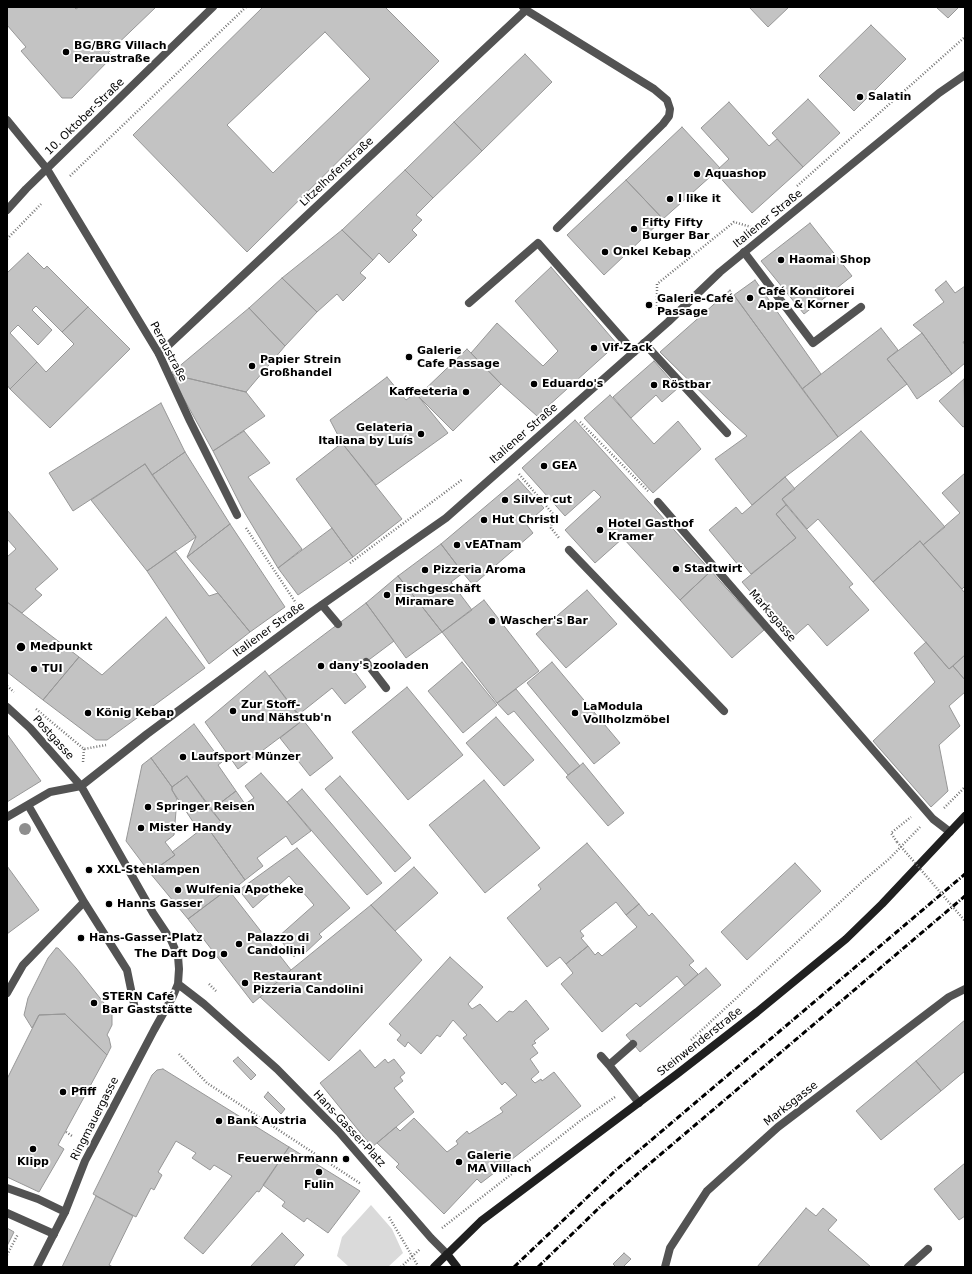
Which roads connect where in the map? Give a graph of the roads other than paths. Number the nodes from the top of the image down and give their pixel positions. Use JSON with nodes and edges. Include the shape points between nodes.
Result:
{"nodes":[{"id":1,"x":213,"y":7,"type":"edge"},
{"id":2,"x":525,"y":9,"type":"edge"},
{"id":3,"x":965,"y":75,"type":"edge"},
{"id":4,"x":7,"y":120,"type":"edge"},
{"id":5,"x":47,"y":169,"type":"junction"},
{"id":6,"x":7,"y":210,"type":"edge"},
{"id":7,"x":557,"y":228,"type":"dead end"},
{"id":8,"x":744,"y":252,"type":"junction"},
{"id":9,"x":470,"y":303,"type":"dead end"},
{"id":10,"x":861,"y":307,"type":"dead end"},
{"id":11,"x":644,"y":343,"type":"junction"},
{"id":12,"x":634,"y":352,"type":"junction"},
{"id":13,"x":159,"y":354,"type":"junction"},
{"id":14,"x":727,"y":433,"type":"dead end"},
{"id":15,"x":658,"y":502,"type":"road end"},
{"id":16,"x":237,"y":515,"type":"road end"},
{"id":17,"x":569,"y":550,"type":"road end"},
{"id":18,"x":322,"y":605,"type":"junction"},
{"id":19,"x":338,"y":624,"type":"dead end"},
{"id":20,"x":366,"y":662,"type":"dead end"},
{"id":21,"x":386,"y":688,"type":"dead end"},
{"id":22,"x":7,"y":707,"type":"edge"},
{"id":23,"x":724,"y":711,"type":"dead end"},
{"id":24,"x":80,"y":786,"type":"junction"},
{"id":25,"x":28,"y":805,"type":"junction"},
{"id":26,"x":965,"y":816,"type":"edge"},
{"id":27,"x":7,"y":817,"type":"edge"},
{"id":28,"x":950,"y":832,"type":"junction"},
{"id":29,"x":84,"y":902,"type":"junction"},
{"id":30,"x":178,"y":984,"type":"junction"},
{"id":31,"x":965,"y":988,"type":"edge"},
{"id":32,"x":7,"y":993,"type":"edge"},
{"id":33,"x":135,"y":1009,"type":"dead end"},
{"id":34,"x":633,"y":1044,"type":"dead end"},
{"id":35,"x":601,"y":1056,"type":"dead end"},
{"id":36,"x":609,"y":1065,"type":"junction"},
{"id":37,"x":639,"y":1103,"type":"junction"},
{"id":38,"x":7,"y":1188,"type":"edge"},
{"id":39,"x":65,"y":1212,"type":"junction"},
{"id":40,"x":7,"y":1213,"type":"edge"},
{"id":41,"x":54,"y":1234,"type":"junction"},
{"id":42,"x":928,"y":1249,"type":"dead end"},
{"id":43,"x":447,"y":1254,"type":"junction"},
{"id":44,"x":37,"y":1267,"type":"edge"},
{"id":45,"x":434,"y":1267,"type":"edge"},
{"id":46,"x":457,"y":1267,"type":"edge"},
{"id":47,"x":665,"y":1267,"type":"edge"},
{"id":48,"x":908,"y":1267,"type":"edge"}],
"edges":[{"from":1,"to":5,"type":"street","name":"10. Oktober-Straße"},
{"from":2,"to":7,"type":"street","via":[[654,89],[667,100],[670,109],[669,116],[663,124]]},
{"from":2,"to":13,"type":"street","name":"Litzelhofenstraße"},
{"from":3,"to":8,"type":"street","name":"Italiener Straße","via":[[939,93]]},
{"from":4,"to":5,"type":"street","name":"Peraustraße"},
{"from":5,"to":6,"type":"street","name":"10. Oktober-Straße"},
{"from":5,"to":13,"type":"street","name":"Peraustraße"},
{"from":8,"to":10,"type":"street","via":[[813,343]]},
{"from":8,"to":11,"type":"street","name":"Italiener Straße"},
{"from":9,"to":12,"type":"street","via":[[538,243]]},
{"from":11,"to":12,"type":"street","name":"Italiener Straße"},
{"from":11,"to":14,"type":"street"},
{"from":12,"to":18,"type":"street","name":"Italiener Straße","via":[[446,518]]},
{"from":13,"to":16,"type":"street","name":"Peraustraße"},
{"from":15,"to":28,"type":"street","name":"Marksgasse","via":[[933,819]]},
{"from":17,"to":23,"type":"street"},
{"from":18,"to":19,"type":"street"},
{"from":18,"to":24,"type":"street","name":"Italiener Straße"},
{"from":20,"to":21,"type":"street"},
{"from":22,"to":24,"type":"street","name":"Postgasse","via":[[30,728]]},
{"from":24,"to":25,"type":"street","via":[[50,792]]},
{"from":24,"to":30,"type":"street","via":[[171,940],[178,956]]},
{"from":25,"to":27,"type":"street"},
{"from":25,"to":29,"type":"street"},
{"from":26,"to":28,"type":"main road","name":"Steinwenderstraße"},
{"from":28,"to":37,"type":"main road","name":"Steinwenderstraße","via":[[846,939]]},
{"from":29,"to":32,"type":"street","via":[[22,965]]},
{"from":29,"to":33,"type":"street","via":[[126,970]]},
{"from":30,"to":39,"type":"street","name":"Ringmauergasse","via":[[85,1161]]},
{"from":30,"to":43,"type":"street","name":"Hans-Gasser-Platz","via":[[277,1069],[339,1132]]},
{"from":31,"to":47,"type":"street","name":"Marksgasse","via":[[949,997],[778,1127],[707,1190],[670,1248]]},
{"from":34,"to":36,"type":"street"},
{"from":35,"to":36,"type":"street"},
{"from":36,"to":37,"type":"street"},
{"from":37,"to":43,"type":"main road","name":"Steinwenderstraße","via":[[481,1221]]},
{"from":38,"to":39,"type":"street"},
{"from":39,"to":41,"type":"street","name":"Ringmauergasse"},
{"from":40,"to":41,"type":"street"},
{"from":41,"to":44,"type":"street","name":"Ringmauergasse"},
{"from":42,"to":48,"type":"street"},
{"from":43,"to":45,"type":"main road","name":"Steinwenderstraße"},
{"from":43,"to":46,"type":"main road"}]}
